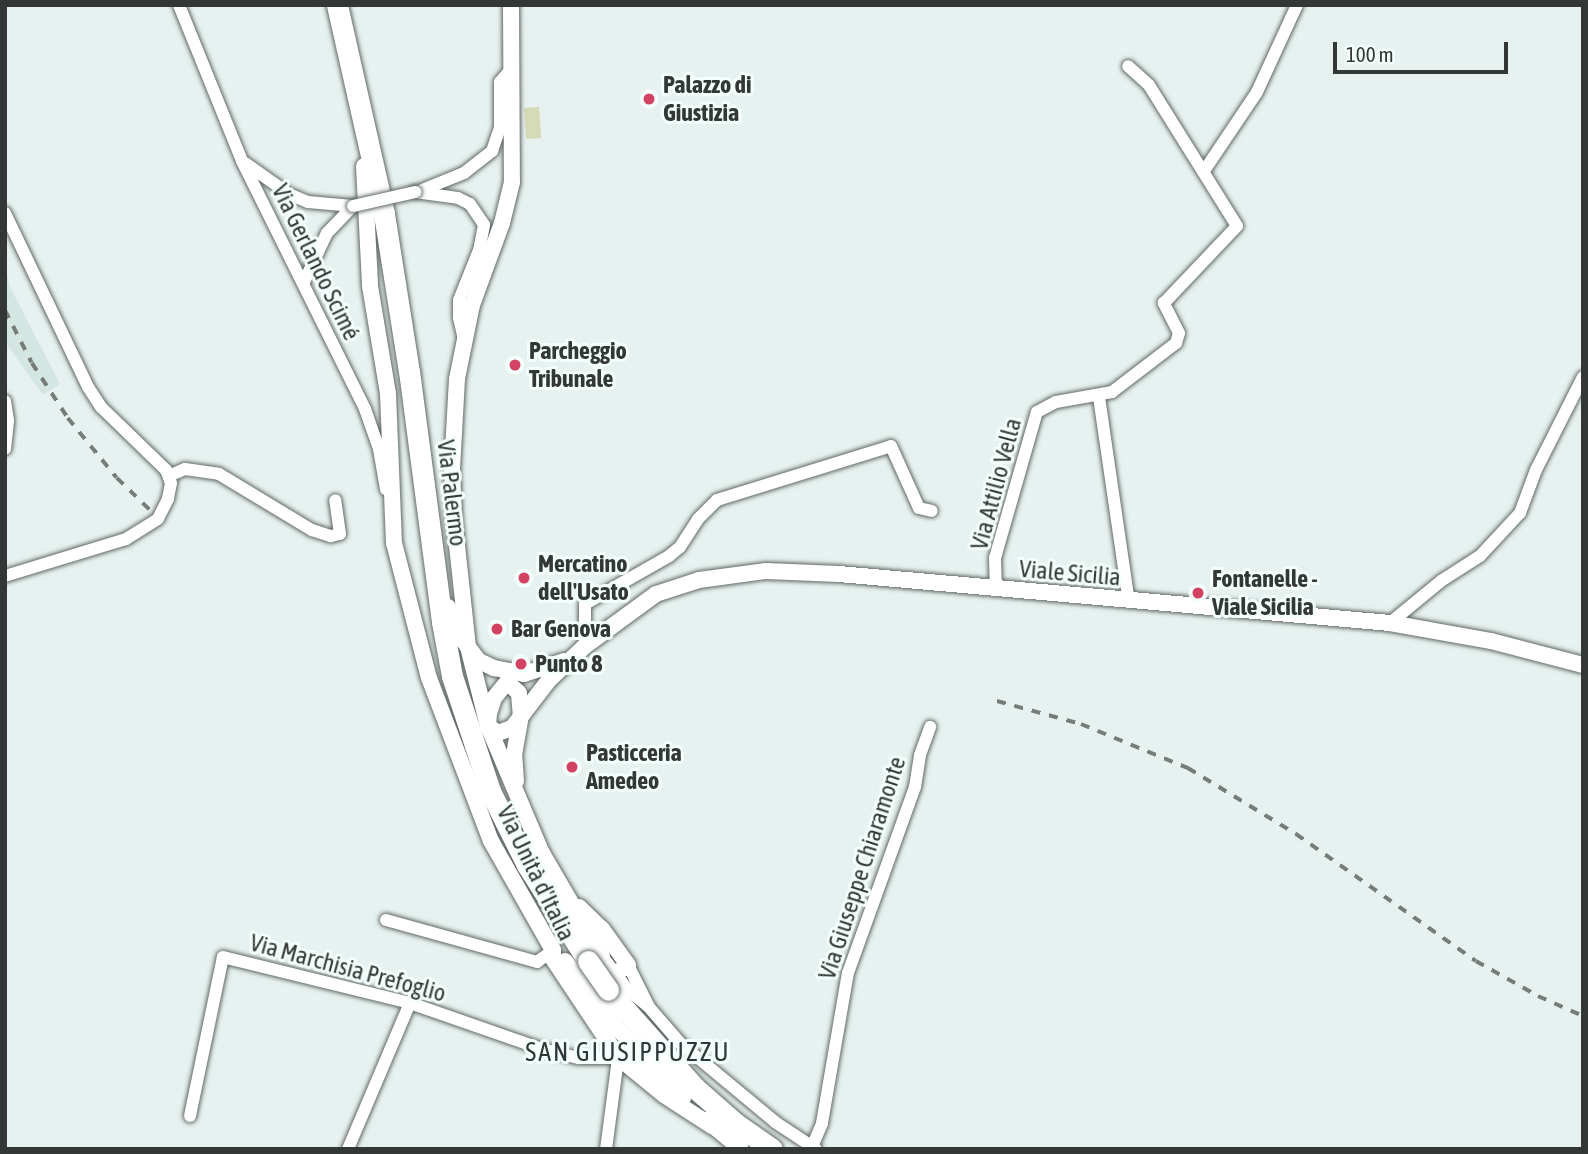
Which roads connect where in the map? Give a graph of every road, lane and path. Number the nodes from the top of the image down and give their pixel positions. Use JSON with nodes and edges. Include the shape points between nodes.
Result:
{"nodes":[{"id":1,"x":179,"y":5,"type":"edge"},
{"id":2,"x":325,"y":5,"type":"edge"},
{"id":3,"x":337,"y":5,"type":"edge"},
{"id":4,"x":348,"y":5,"type":"edge"},
{"id":5,"x":511,"y":5,"type":"edge"},
{"id":6,"x":1297,"y":5,"type":"edge"},
{"id":7,"x":1128,"y":66,"type":"dead end"},
{"id":8,"x":512,"y":68,"type":"junction"},
{"id":9,"x":355,"y":90,"type":"junction"},
{"id":10,"x":242,"y":161,"type":"junction"},
{"id":11,"x":1204,"y":171,"type":"junction"},
{"id":12,"x":415,"y":192,"type":"junction"},
{"id":13,"x":353,"y":206,"type":"junction"},
{"id":14,"x":5,"y":214,"type":"edge"},
{"id":15,"x":304,"y":282,"type":"junction"},
{"id":16,"x":464,"y":340,"type":"junction"},
{"id":17,"x":410,"y":371,"type":"junction"},
{"id":18,"x":1583,"y":377,"type":"edge"},
{"id":19,"x":1099,"y":397,"type":"junction"},
{"id":20,"x":5,"y":401,"type":"edge"},
{"id":21,"x":5,"y":449,"type":"edge"},
{"id":22,"x":169,"y":476,"type":"junction"},
{"id":23,"x":424,"y":482,"type":"junction"},
{"id":24,"x":335,"y":500,"type":"dead end"},
{"id":25,"x":932,"y":512,"type":"dead end"},
{"id":26,"x":394,"y":543,"type":"junction"},
{"id":27,"x":5,"y":576,"type":"edge"},
{"id":28,"x":996,"y":589,"type":"junction"},
{"id":29,"x":1129,"y":602,"type":"junction"},
{"id":30,"x":1390,"y":623,"type":"junction"},
{"id":31,"x":585,"y":646,"type":"junction"},
{"id":32,"x":468,"y":648,"type":"junction"},
{"id":33,"x":573,"y":658,"type":"junction"},
{"id":34,"x":479,"y":661,"type":"junction"},
{"id":35,"x":1583,"y":666,"type":"edge"},
{"id":36,"x":524,"y":674,"type":"junction"},
{"id":37,"x":508,"y":682,"type":"junction"},
{"id":38,"x":520,"y":717,"type":"junction"},
{"id":39,"x":488,"y":726,"type":"junction"},
{"id":40,"x":930,"y":727,"type":"dead end"},
{"id":41,"x":519,"y":800,"type":"junction"},
{"id":42,"x":386,"y":919,"type":"dead end"},
{"id":43,"x":553,"y":950,"type":"junction"},
{"id":44,"x":590,"y":964,"type":"junction"},
{"id":45,"x":610,"y":980,"type":"junction"},
{"id":46,"x":410,"y":1003,"type":"junction"},
{"id":47,"x":619,"y":1030,"type":"junction"},
{"id":48,"x":601,"y":1032,"type":"junction"},
{"id":49,"x":593,"y":1057,"type":"junction"},
{"id":50,"x":619,"y":1058,"type":"junction"},
{"id":51,"x":671,"y":1087,"type":"junction"},
{"id":52,"x":190,"y":1116,"type":"dead end"},
{"id":53,"x":712,"y":1126,"type":"junction"},
{"id":54,"x":814,"y":1148,"type":"edge"},
{"id":55,"x":348,"y":1149,"type":"edge"},
{"id":56,"x":606,"y":1149,"type":"edge"},
{"id":57,"x":741,"y":1149,"type":"edge"},
{"id":58,"x":772,"y":1149,"type":"edge"}],
"edges":[{"from":1,"to":10,"type":"street","name":"Via Gerlando Scimé"},
{"from":2,"to":9,"type":"main road"},
{"from":3,"to":9,"type":"main road","name":"Via Palermo"},
{"from":4,"to":17,"type":"main road","via":[[407,301]]},
{"from":5,"to":8,"type":"street"},
{"from":6,"to":11,"type":"street","via":[[1257,92]]},
{"from":7,"to":11,"type":"street","name":"Via Attilio Vella","via":[[1149,85]]},
{"from":8,"to":12,"type":"street","via":[[500,82],[500,128],[492,151],[464,173]]},
{"from":8,"to":16,"type":"street","via":[[512,182]]},
{"from":9,"to":17,"type":"main road","name":"Via Palermo","via":[[384,214]]},
{"from":9,"to":26,"type":"street","name":"Via Unità d'Italia","via":[[368,196],[370,286],[388,394]]},
{"from":10,"to":13,"type":"street","via":[[308,202]]},
{"from":10,"to":15,"type":"street","name":"Via Gerlando Scimé"},
{"from":11,"to":19,"type":"street","name":"Via Attilio Vella","via":[[1237,226],[1164,303],[1179,332],[1176,343]]},
{"from":12,"to":13,"type":"street","bridge":true},
{"from":12,"to":16,"type":"street","via":[[458,198],[470,204],[484,225],[459,300]]},
{"from":13,"to":15,"type":"street","via":[[327,233]]},
{"from":14,"to":22,"type":"street","via":[[88,387],[101,407]]},
{"from":15,"to":26,"type":"street","name":"Via Gerlando Scimé","via":[[379,449]]},
{"from":16,"to":32,"type":"street","via":[[452,468]]},
{"from":17,"to":23,"type":"main road","name":"Via Palermo"},
{"from":18,"to":30,"type":"street","via":[[1536,470],[1520,513],[1480,556]]},
{"from":19,"to":28,"type":"street","name":"Via Attilio Vella","via":[[1056,402],[1037,412],[995,558]]},
{"from":19,"to":29,"type":"street"},
{"from":20,"to":21,"type":"street"},
{"from":22,"to":24,"type":"street","via":[[185,469],[219,474],[312,530],[331,536],[340,534]]},
{"from":22,"to":27,"type":"street","via":[[166,506],[151,525],[126,539]]},
{"from":23,"to":32,"type":"street","via":[[437,530],[450,618]]},
{"from":23,"to":44,"type":"main road","name":"Via Palermo","via":[[442,622],[466,726],[490,791],[527,865]]},
{"from":25,"to":31,"type":"street","via":[[919,508],[891,446],[717,500],[669,556],[585,604]]},
{"from":26,"to":43,"type":"street","name":"Via Unità d'Italia","via":[[429,678],[491,841]]},
{"from":28,"to":29,"type":"street","name":"Viale Sicilia"},
{"from":28,"to":31,"type":"street","name":"Viale Sicilia","via":[[792,570],[746,573],[699,580],[656,594]]},
{"from":29,"to":30,"type":"street","name":"Viale Sicilia"},
{"from":30,"to":35,"type":"street","name":"Viale Sicilia","via":[[1490,641]]},
{"from":31,"to":33,"type":"street","name":"Viale Sicilia"},
{"from":32,"to":34,"type":"street"},
{"from":32,"to":39,"type":"street"},
{"from":33,"to":36,"type":"street"},
{"from":33,"to":38,"type":"street","name":"Viale Sicilia"},
{"from":34,"to":36,"type":"street"},
{"from":34,"to":37,"type":"street"},
{"from":36,"to":37,"type":"street"},
{"from":37,"to":38,"type":"street","via":[[519,692]]},
{"from":37,"to":39,"type":"street","via":[[494,698]]},
{"from":38,"to":39,"type":"street","via":[[504,733]]},
{"from":38,"to":41,"type":"street","via":[[514,755]]},
{"from":39,"to":41,"type":"street"},
{"from":40,"to":54,"type":"street","name":"Via Giuseppe Chiaramonte","via":[[915,787],[848,973]]},
{"from":41,"to":44,"type":"street","via":[[542,853],[572,901]]},
{"from":42,"to":43,"type":"street","via":[[537,962]]},
{"from":43,"to":44,"type":"street","name":"Via Unità d'Italia","via":[[553,959]]},
{"from":44,"to":45,"type":"main road","name":"Via Palermo","bridge":true},
{"from":44,"to":45,"type":"street","name":"Via Unità d'Italia"},
{"from":44,"to":48,"type":"street","name":"Via Unità d'Italia"},
{"from":45,"to":47,"type":"street","name":"Via Unità d'Italia"},
{"from":45,"to":54,"type":"street","via":[[648,1006],[720,1079]]},
{"from":45,"to":58,"type":"main road","name":"Via Palermo","via":[[695,1088]]},
{"from":46,"to":49,"type":"street","name":"Via Marchisia Prefoglio","via":[[542,1049]]},
{"from":46,"to":52,"type":"street","name":"Via Marchisia Prefoglio","via":[[223,957]]},
{"from":46,"to":55,"type":"street"},
{"from":47,"to":50,"type":"street"},
{"from":47,"to":51,"type":"street","name":"Via Unità d'Italia"},
{"from":48,"to":49,"type":"street"},
{"from":48,"to":50,"type":"street","name":"Via Unità d'Italia"},
{"from":49,"to":50,"type":"street","name":"Via Marchisia Prefoglio"},
{"from":50,"to":51,"type":"street","via":[[628,1058]]},
{"from":50,"to":53,"type":"street","name":"Via Unità d'Italia"},
{"from":50,"to":56,"type":"street"},
{"from":51,"to":53,"type":"street","name":"Via Unità d'Italia"},
{"from":53,"to":57,"type":"street","name":"Via Unità d'Italia"}]}
